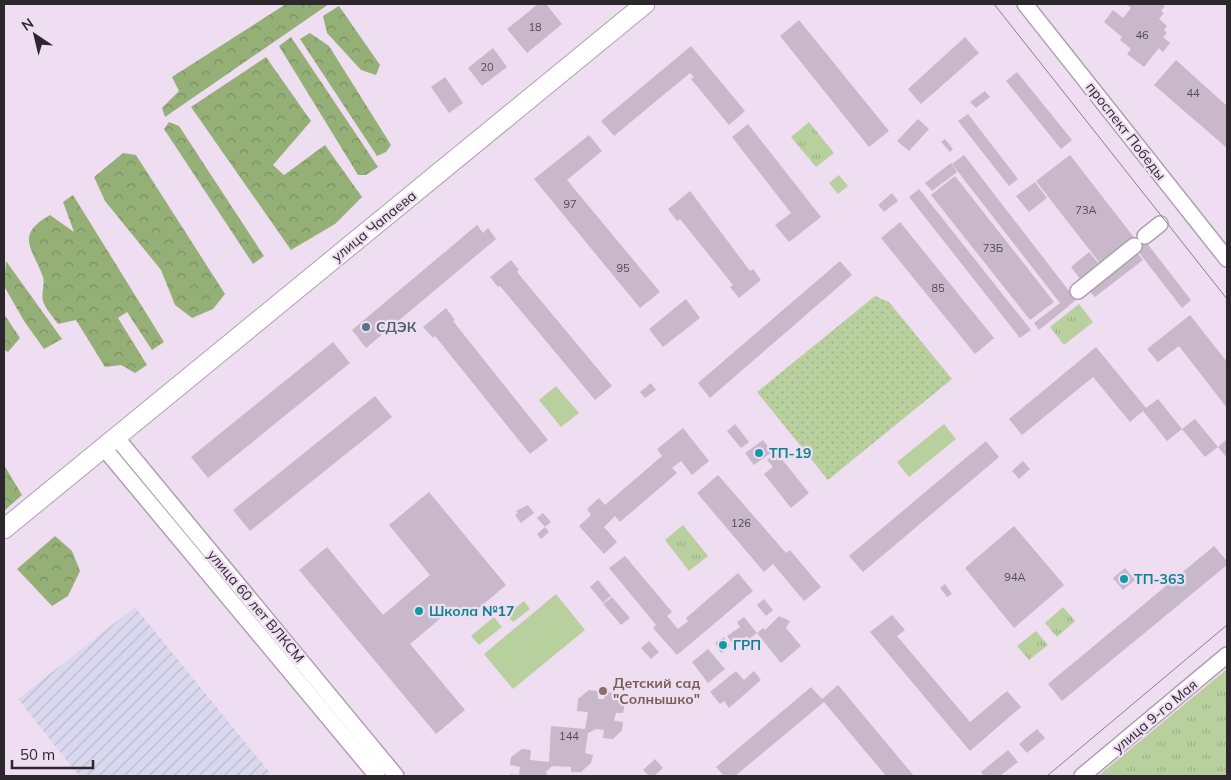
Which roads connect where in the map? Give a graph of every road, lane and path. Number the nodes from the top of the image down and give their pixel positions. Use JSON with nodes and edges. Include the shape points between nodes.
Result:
{"nodes":[{"id":1,"x":645,"y":4,"type":"edge"},
{"id":2,"x":1024,"y":4,"type":"edge"},
{"id":3,"x":1160,"y":224,"type":"dead end"},
{"id":4,"x":1227,"y":259,"type":"edge"},
{"id":5,"x":1078,"y":290,"type":"dead end"},
{"id":6,"x":109,"y":442,"type":"junction"},
{"id":7,"x":4,"y":529,"type":"edge"},
{"id":8,"x":1227,"y":655,"type":"edge"},
{"id":9,"x":377,"y":776,"type":"edge"},
{"id":10,"x":396,"y":776,"type":"edge"},
{"id":11,"x":1082,"y":776,"type":"edge"}],
"edges":[{"from":1,"to":6,"type":"main road","name":"улица Чапаева"},
{"from":2,"to":4,"type":"street","name":"проспект Победы"},
{"from":3,"to":5,"type":"street"},
{"from":6,"to":7,"type":"main road","name":"улица Чапаева"},
{"from":6,"to":9,"type":"street","name":"улица 60 лет ВЛКСМ"},
{"from":6,"to":10,"type":"street","name":"улица 60 лет ВЛКСМ"},
{"from":8,"to":11,"type":"street","name":"улица 9-го Мая"}]}
